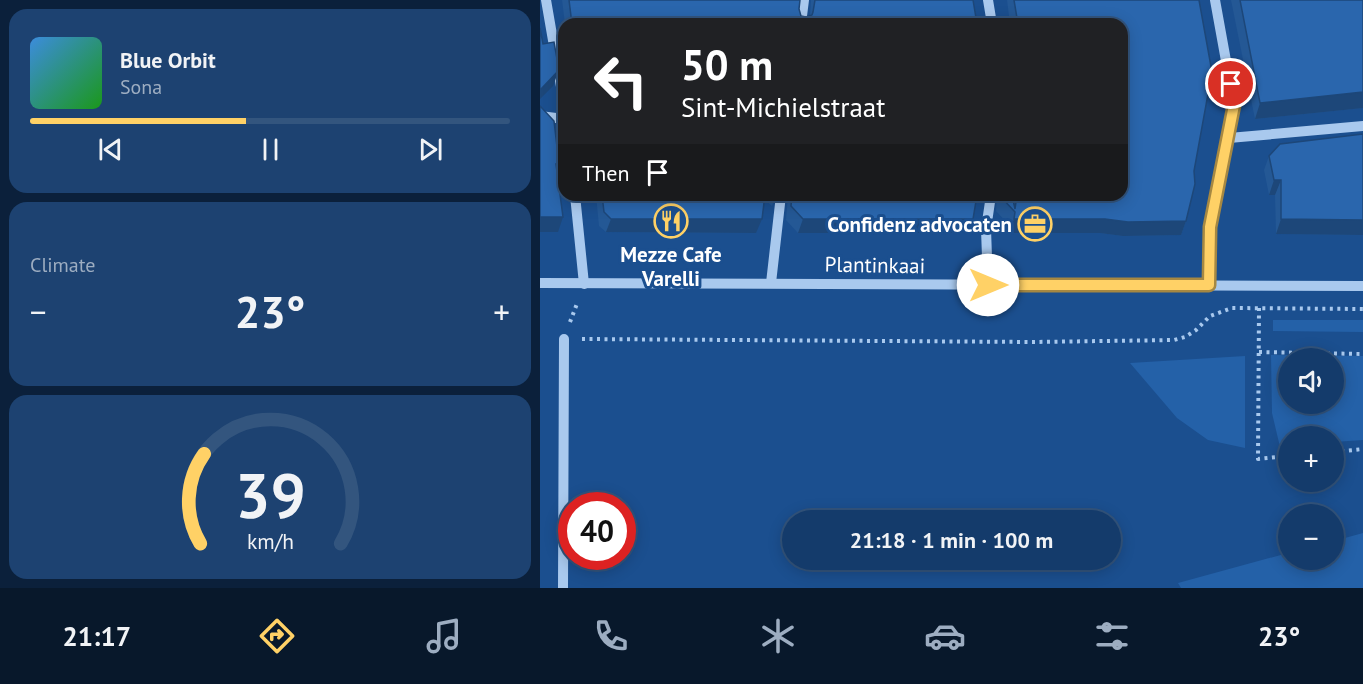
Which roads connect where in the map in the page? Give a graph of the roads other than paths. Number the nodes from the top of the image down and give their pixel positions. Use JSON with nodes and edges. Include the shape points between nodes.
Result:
{"nodes":[{"id":1,"x":546,"y":0,"type":"edge"},
{"id":2,"x":804,"y":0,"type":"edge"},
{"id":3,"x":988,"y":0,"type":"edge"},
{"id":4,"x":1215,"y":0,"type":"edge"},
{"id":5,"x":802,"y":18,"type":"edge"},
{"id":6,"x":991,"y":18,"type":"edge"},
{"id":7,"x":558,"y":69,"type":"edge"},
{"id":8,"x":540,"y":116,"type":"edge"},
{"id":9,"x":558,"y":118,"type":"edge"},
{"id":10,"x":1363,"y":126,"type":"edge"},
{"id":11,"x":1229,"y":138,"type":"junction"},
{"id":12,"x":576,"y":201,"type":"edge"},
{"id":13,"x":780,"y":201,"type":"edge"},
{"id":14,"x":990,"y":201,"type":"edge"},
{"id":15,"x":771,"y":283,"type":"junction"},
{"id":16,"x":540,"y":284,"type":"edge"},
{"id":17,"x":584,"y":284,"type":"junction"},
{"id":18,"x":988,"y":285,"type":"junction"},
{"id":19,"x":1209,"y":285,"type":"junction"},
{"id":20,"x":1363,"y":286,"type":"edge"},
{"id":21,"x":564,"y":339,"type":"road end"},
{"id":22,"x":563,"y":588,"type":"edge"}],
"edges":[{"from":1,"to":7,"type":"street"},
{"from":2,"to":5,"type":"street"},
{"from":3,"to":6,"type":"street"},
{"from":4,"to":11,"type":"street","via":[[1234,105]]},
{"from":8,"to":9,"type":"street"},
{"from":10,"to":11,"type":"street"},
{"from":11,"to":19,"type":"street","via":[[1210,227]]},
{"from":12,"to":17,"type":"street"},
{"from":13,"to":15,"type":"street"},
{"from":14,"to":18,"type":"street","via":[[986,229]]},
{"from":15,"to":17,"type":"street","name":"Plantinkaai"},
{"from":15,"to":18,"type":"street","name":"Plantinkaai"},
{"from":16,"to":17,"type":"street","name":"Plantinkaai"},
{"from":18,"to":19,"type":"street","name":"Plantinkaai"},
{"from":19,"to":20,"type":"street","name":"Plantinkaai"},
{"from":21,"to":22,"type":"street"}]}
